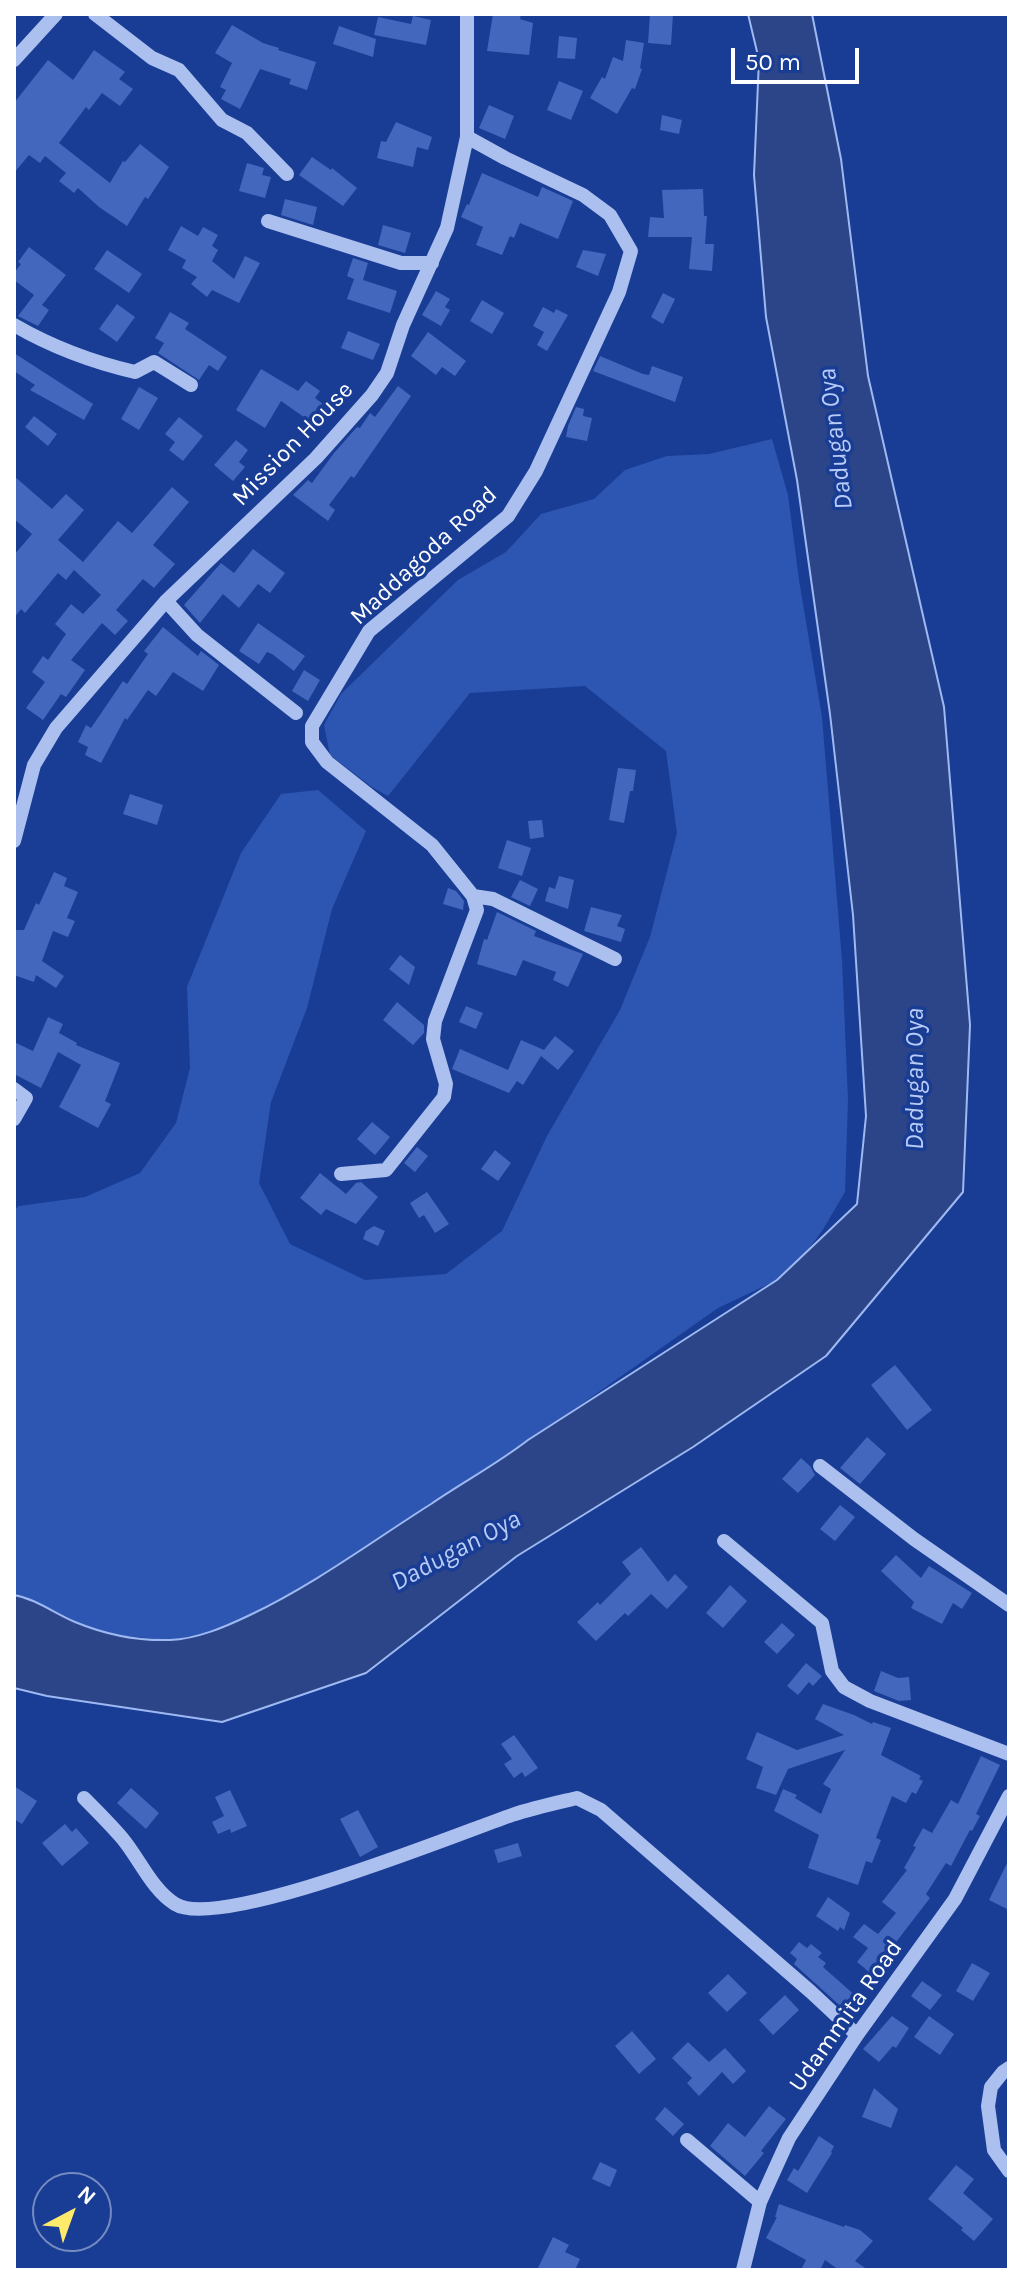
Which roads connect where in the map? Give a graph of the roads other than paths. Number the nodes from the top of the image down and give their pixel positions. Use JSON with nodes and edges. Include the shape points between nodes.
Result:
{"nodes":[{"id":1,"x":56,"y":14,"type":"edge"},
{"id":2,"x":95,"y":14,"type":"edge"},
{"id":3,"x":467,"y":14,"type":"edge"},
{"id":4,"x":14,"y":60,"type":"edge"},
{"id":5,"x":467,"y":137,"type":"junction"},
{"id":6,"x":287,"y":174,"type":"dead end"},
{"id":7,"x":268,"y":221,"type":"dead end"},
{"id":8,"x":432,"y":263,"type":"junction"},
{"id":9,"x":14,"y":325,"type":"edge"},
{"id":10,"x":191,"y":385,"type":"dead end"},
{"id":11,"x":166,"y":601,"type":"junction"},
{"id":12,"x":296,"y":713,"type":"dead end"},
{"id":13,"x":14,"y":841,"type":"edge"},
{"id":14,"x":473,"y":896,"type":"junction"},
{"id":15,"x":615,"y":959,"type":"dead end"},
{"id":16,"x":14,"y":1089,"type":"edge"},
{"id":17,"x":14,"y":1119,"type":"edge"},
{"id":18,"x":341,"y":1174,"type":"dead end"},
{"id":19,"x":820,"y":1466,"type":"dead end"},
{"id":20,"x":724,"y":1541,"type":"dead end"},
{"id":21,"x":1009,"y":1605,"type":"edge"},
{"id":22,"x":1009,"y":1754,"type":"edge"},
{"id":23,"x":1009,"y":1796,"type":"edge"},
{"id":24,"x":84,"y":1798,"type":"dead end"},
{"id":25,"x":857,"y":2035,"type":"junction"},
{"id":26,"x":1009,"y":2068,"type":"edge"},
{"id":27,"x":687,"y":2140,"type":"dead end"},
{"id":28,"x":1009,"y":2171,"type":"edge"},
{"id":29,"x":760,"y":2202,"type":"junction"},
{"id":30,"x":743,"y":2270,"type":"edge"}],
"edges":[{"from":1,"to":4,"type":"street"},
{"from":2,"to":6,"type":"street","via":[[152,58],[179,70],[222,120],[247,133]]},
{"from":3,"to":5,"type":"street","name":"Mission House"},
{"from":5,"to":8,"type":"street","name":"Mission House","via":[[447,228]]},
{"from":5,"to":14,"type":"street","name":"Maddagoda Road","via":[[583,195],[610,215],[631,251],[619,292],[536,471],[508,516],[369,631],[312,726],[312,742],[327,762],[432,845]]},
{"from":7,"to":8,"type":"street","via":[[401,263]]},
{"from":8,"to":11,"type":"street","name":"Mission House","via":[[387,373],[372,395],[316,458]]},
{"from":9,"to":10,"type":"street","via":[[96,363],[135,372],[154,362]]},
{"from":11,"to":12,"type":"street","via":[[197,635]]},
{"from":11,"to":13,"type":"street","name":"Mission House","via":[[56,728],[34,765]]},
{"from":14,"to":15,"type":"street","via":[[493,899]]},
{"from":14,"to":18,"type":"street","via":[[477,910],[435,1021],[433,1039],[446,1084],[444,1097],[386,1170]]},
{"from":16,"to":17,"type":"street","via":[[26,1098]]},
{"from":19,"to":21,"type":"street"},
{"from":20,"to":22,"type":"street","via":[[822,1623],[832,1671],[844,1687]]},
{"from":23,"to":25,"type":"street","name":"Udammita Road","via":[[955,1899]]},
{"from":24,"to":25,"type":"street","via":[[176,1906],[197,1909],[228,1908],[363,1870],[515,1814],[577,1798],[601,1810]]},
{"from":25,"to":29,"type":"street","name":"Udammita Road","via":[[789,2138]]},
{"from":26,"to":28,"type":"street","via":[[991,2087],[988,2106],[994,2150]]},
{"from":27,"to":29,"type":"street"},
{"from":29,"to":30,"type":"street","name":"Udammita Road"}]}
